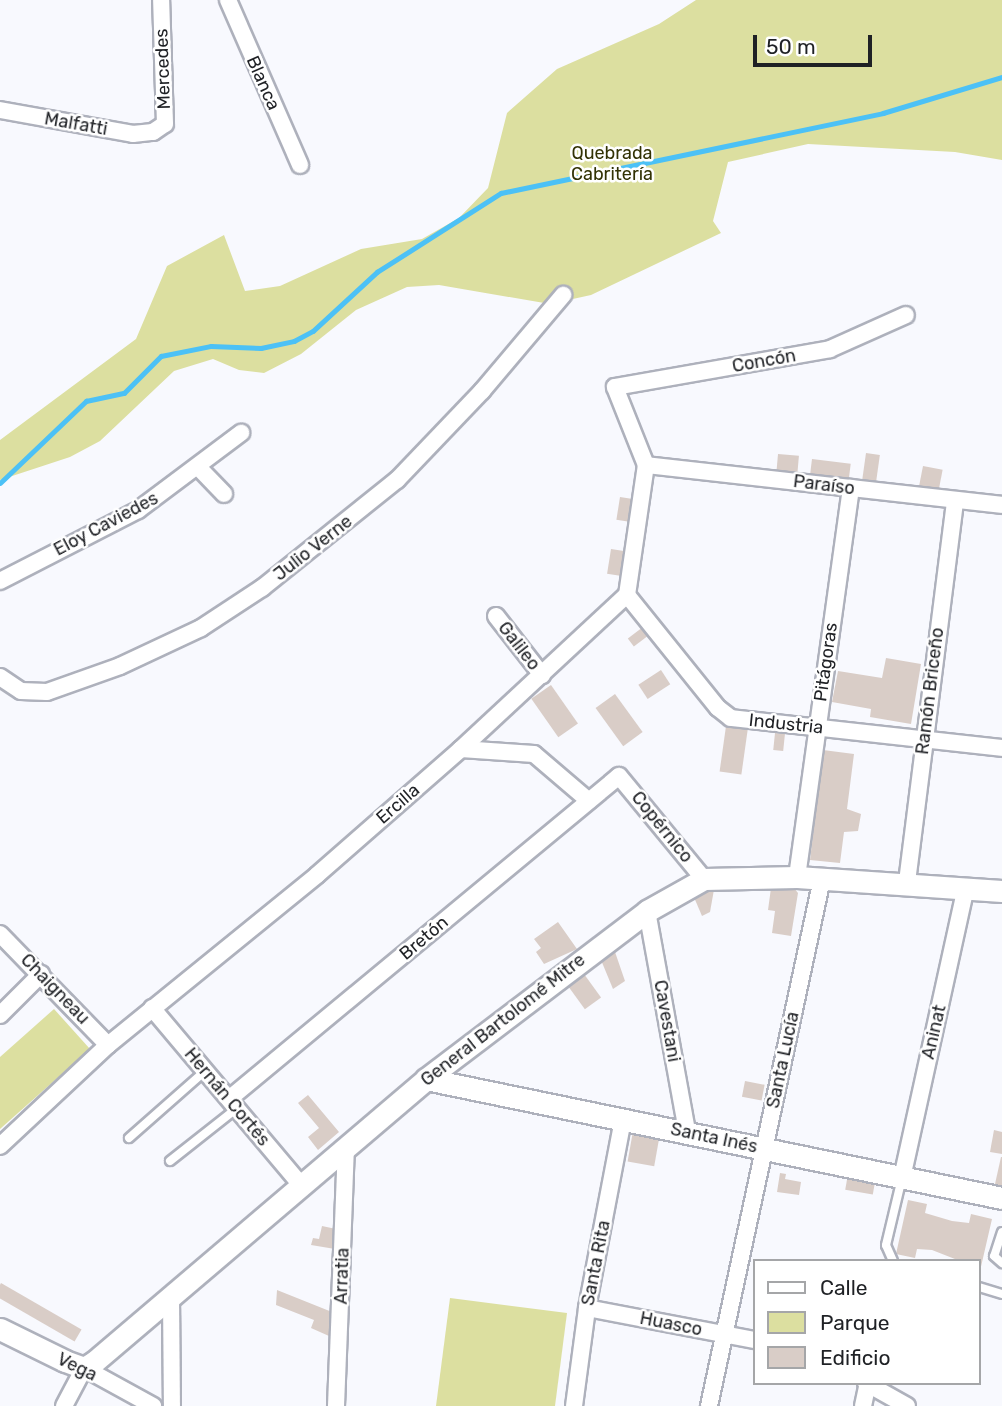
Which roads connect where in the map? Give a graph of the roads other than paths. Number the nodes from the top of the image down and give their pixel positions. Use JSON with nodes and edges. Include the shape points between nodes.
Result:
{"nodes":[{"id":1,"x":161,"y":0,"type":"edge"},
{"id":2,"x":228,"y":0,"type":"edge"},
{"id":3,"x":0,"y":110,"type":"edge"},
{"id":4,"x":153,"y":132,"type":"joint"},
{"id":5,"x":300,"y":165,"type":"dead end"},
{"id":6,"x":563,"y":295,"type":"dead end"},
{"id":7,"x":906,"y":315,"type":"dead end"},
{"id":8,"x":242,"y":433,"type":"dead end"},
{"id":9,"x":646,"y":464,"type":"junction"},
{"id":10,"x":199,"y":468,"type":"junction"},
{"id":11,"x":851,"y":488,"type":"junction"},
{"id":12,"x":224,"y":494,"type":"dead end"},
{"id":13,"x":955,"y":500,"type":"junction"},
{"id":14,"x":1002,"y":505,"type":"edge"},
{"id":15,"x":0,"y":581,"type":"edge"},
{"id":16,"x":626,"y":595,"type":"junction"},
{"id":17,"x":496,"y":616,"type":"dead end"},
{"id":18,"x":542,"y":675,"type":"junction"},
{"id":19,"x":0,"y":677,"type":"edge"},
{"id":20,"x":817,"y":728,"type":"junction"},
{"id":21,"x":923,"y":740,"type":"junction"},
{"id":22,"x":1002,"y":748,"type":"edge"},
{"id":23,"x":461,"y":749,"type":"junction"},
{"id":24,"x":620,"y":776,"type":"joint"},
{"id":25,"x":589,"y":801,"type":"junction"},
{"id":26,"x":797,"y":877,"type":"junction"},
{"id":27,"x":704,"y":879,"type":"junction"},
{"id":28,"x":822,"y":879,"type":"junction"},
{"id":29,"x":907,"y":882,"type":"junction"},
{"id":30,"x":966,"y":887,"type":"junction"},
{"id":31,"x":1002,"y":891,"type":"edge"},
{"id":32,"x":647,"y":911,"type":"junction"},
{"id":33,"x":0,"y":934,"type":"edge"},
{"id":34,"x":41,"y":974,"type":"junction"},
{"id":35,"x":152,"y":1008,"type":"junction"},
{"id":36,"x":0,"y":1015,"type":"edge"},
{"id":37,"x":108,"y":1045,"type":"junction"},
{"id":38,"x":205,"y":1071,"type":"junction"},
{"id":39,"x":426,"y":1079,"type":"junction"},
{"id":40,"x":233,"y":1104,"type":"junction"},
{"id":41,"x":623,"y":1120,"type":"junction"},
{"id":42,"x":687,"y":1132,"type":"junction"},
{"id":43,"x":129,"y":1138,"type":"dead end"},
{"id":44,"x":0,"y":1146,"type":"edge"},
{"id":45,"x":346,"y":1147,"type":"junction"},
{"id":46,"x":764,"y":1149,"type":"junction"},
{"id":47,"x":170,"y":1161,"type":"dead end"},
{"id":48,"x":902,"y":1178,"type":"junction"},
{"id":49,"x":302,"y":1186,"type":"junction"},
{"id":50,"x":1002,"y":1198,"type":"edge"},
{"id":51,"x":1002,"y":1232,"type":"edge"},
{"id":52,"x":892,"y":1259,"type":"edge"},
{"id":53,"x":1002,"y":1263,"type":"edge"},
{"id":54,"x":981,"y":1288,"type":"edge"},
{"id":55,"x":1002,"y":1294,"type":"edge"},
{"id":56,"x":171,"y":1297,"type":"junction"},
{"id":57,"x":587,"y":1308,"type":"junction"},
{"id":58,"x":0,"y":1329,"type":"edge"},
{"id":59,"x":724,"y":1334,"type":"junction"},
{"id":60,"x":754,"y":1340,"type":"edge"},
{"id":61,"x":84,"y":1368,"type":"junction"},
{"id":62,"x":867,"y":1385,"type":"edge"},
{"id":63,"x":869,"y":1385,"type":"edge"},
{"id":64,"x":63,"y":1405,"type":"edge"},
{"id":65,"x":153,"y":1406,"type":"edge"},
{"id":66,"x":172,"y":1406,"type":"edge"},
{"id":67,"x":336,"y":1406,"type":"edge"},
{"id":68,"x":574,"y":1406,"type":"edge"},
{"id":69,"x":709,"y":1406,"type":"edge"},
{"id":70,"x":863,"y":1406,"type":"edge"},
{"id":71,"x":907,"y":1406,"type":"edge"}],
"edges":[{"from":1,"to":4,"type":"street","name":"Mercedes","via":[[165,124]]},
{"from":2,"to":5,"type":"street","name":"Blanca"},
{"from":3,"to":4,"type":"street","name":"Malfatti","via":[[133,134]]},
{"from":6,"to":19,"type":"street","name":"Julio Verne","via":[[482,391],[397,480],[262,588],[201,628],[120,666],[47,692],[21,691]]},
{"from":7,"to":9,"type":"street","name":"Concón","via":[[830,349],[615,387]]},
{"from":8,"to":10,"type":"street","name":"Eloy Caviedes"},
{"from":9,"to":11,"type":"street","name":"Paraíso"},
{"from":9,"to":16,"type":"street"},
{"from":10,"to":12,"type":"street"},
{"from":10,"to":15,"type":"street","name":"Eloy Caviedes","via":[[138,510]]},
{"from":11,"to":13,"type":"street","name":"Paraíso"},
{"from":11,"to":20,"type":"street","name":"Pitágoras"},
{"from":13,"to":14,"type":"street","name":"Paraíso"},
{"from":13,"to":21,"type":"street","name":"Ramón Briceño"},
{"from":16,"to":18,"type":"street","name":"Ercilla"},
{"from":16,"to":20,"type":"street","name":"Industria","via":[[723,715]]},
{"from":17,"to":18,"type":"street","name":"Galileo"},
{"from":18,"to":23,"type":"street","name":"Ercilla"},
{"from":20,"to":21,"type":"street","name":"Industria"},
{"from":20,"to":26,"type":"street","name":"Pitágoras"},
{"from":21,"to":22,"type":"street","name":"Industria"},
{"from":21,"to":29,"type":"street","name":"Ramón Briceño"},
{"from":23,"to":25,"type":"street","via":[[534,754]]},
{"from":23,"to":35,"type":"street","name":"Ercilla","via":[[317,875]]},
{"from":24,"to":25,"type":"street","name":"Bretón"},
{"from":24,"to":27,"type":"street","name":"Copérnico"},
{"from":25,"to":40,"type":"street","name":"Bretón"},
{"from":26,"to":27,"type":"street","name":"General Bartolomé Mitre"},
{"from":26,"to":28,"type":"street","name":"General Bartolomé Mitre"},
{"from":27,"to":32,"type":"street","name":"General Bartolomé Mitre"},
{"from":28,"to":29,"type":"street","name":"General Bartolomé Mitre"},
{"from":28,"to":46,"type":"street","name":"Santa Lucía"},
{"from":29,"to":30,"type":"street","name":"General Bartolomé Mitre"},
{"from":30,"to":31,"type":"street","name":"General Bartolomé Mitre"},
{"from":30,"to":48,"type":"street","name":"Aninat"},
{"from":32,"to":39,"type":"street","name":"General Bartolomé Mitre"},
{"from":32,"to":42,"type":"street","name":"Cavestani"},
{"from":33,"to":34,"type":"street","name":"Chaigneau"},
{"from":34,"to":36,"type":"street"},
{"from":34,"to":37,"type":"street","name":"Chaigneau"},
{"from":35,"to":37,"type":"street","name":"Ercilla"},
{"from":35,"to":38,"type":"street","name":"Hernán Cortés"},
{"from":37,"to":44,"type":"street","name":"Ercilla"},
{"from":38,"to":40,"type":"street","name":"Hernán Cortés"},
{"from":38,"to":43,"type":"lane"},
{"from":39,"to":41,"type":"street","name":"Santa Inés"},
{"from":39,"to":45,"type":"street","name":"General Bartolomé Mitre"},
{"from":40,"to":47,"type":"lane"},
{"from":40,"to":49,"type":"street","name":"Hernán Cortés"},
{"from":41,"to":42,"type":"street","name":"Santa Inés"},
{"from":41,"to":57,"type":"street","name":"Santa Rita"},
{"from":42,"to":46,"type":"street","name":"Santa Inés"},
{"from":45,"to":49,"type":"street","name":"General Bartolomé Mitre"},
{"from":45,"to":67,"type":"street","name":"Arratia"},
{"from":46,"to":48,"type":"street","name":"Santa Inés"},
{"from":46,"to":59,"type":"street","name":"Santa Lucía"},
{"from":48,"to":50,"type":"street","name":"Santa Inés"},
{"from":48,"to":52,"type":"lane","via":[[886,1245]]},
{"from":49,"to":56,"type":"street","name":"General Bartolomé Mitre"},
{"from":51,"to":53,"type":"lane","via":[[994,1256]]},
{"from":54,"to":55,"type":"lane"},
{"from":56,"to":61,"type":"street","name":"General Bartolomé Mitre"},
{"from":56,"to":66,"type":"street"},
{"from":57,"to":59,"type":"street","name":"Huasco"},
{"from":57,"to":68,"type":"street","name":"Santa Rita"},
{"from":58,"to":61,"type":"street","name":"Vega"},
{"from":59,"to":60,"type":"street","name":"Huasco"},
{"from":59,"to":69,"type":"street","name":"Santa Lucía"},
{"from":61,"to":64,"type":"street"},
{"from":61,"to":65,"type":"street","name":"Vega"},
{"from":62,"to":70,"type":"street"},
{"from":63,"to":71,"type":"street"}]}
